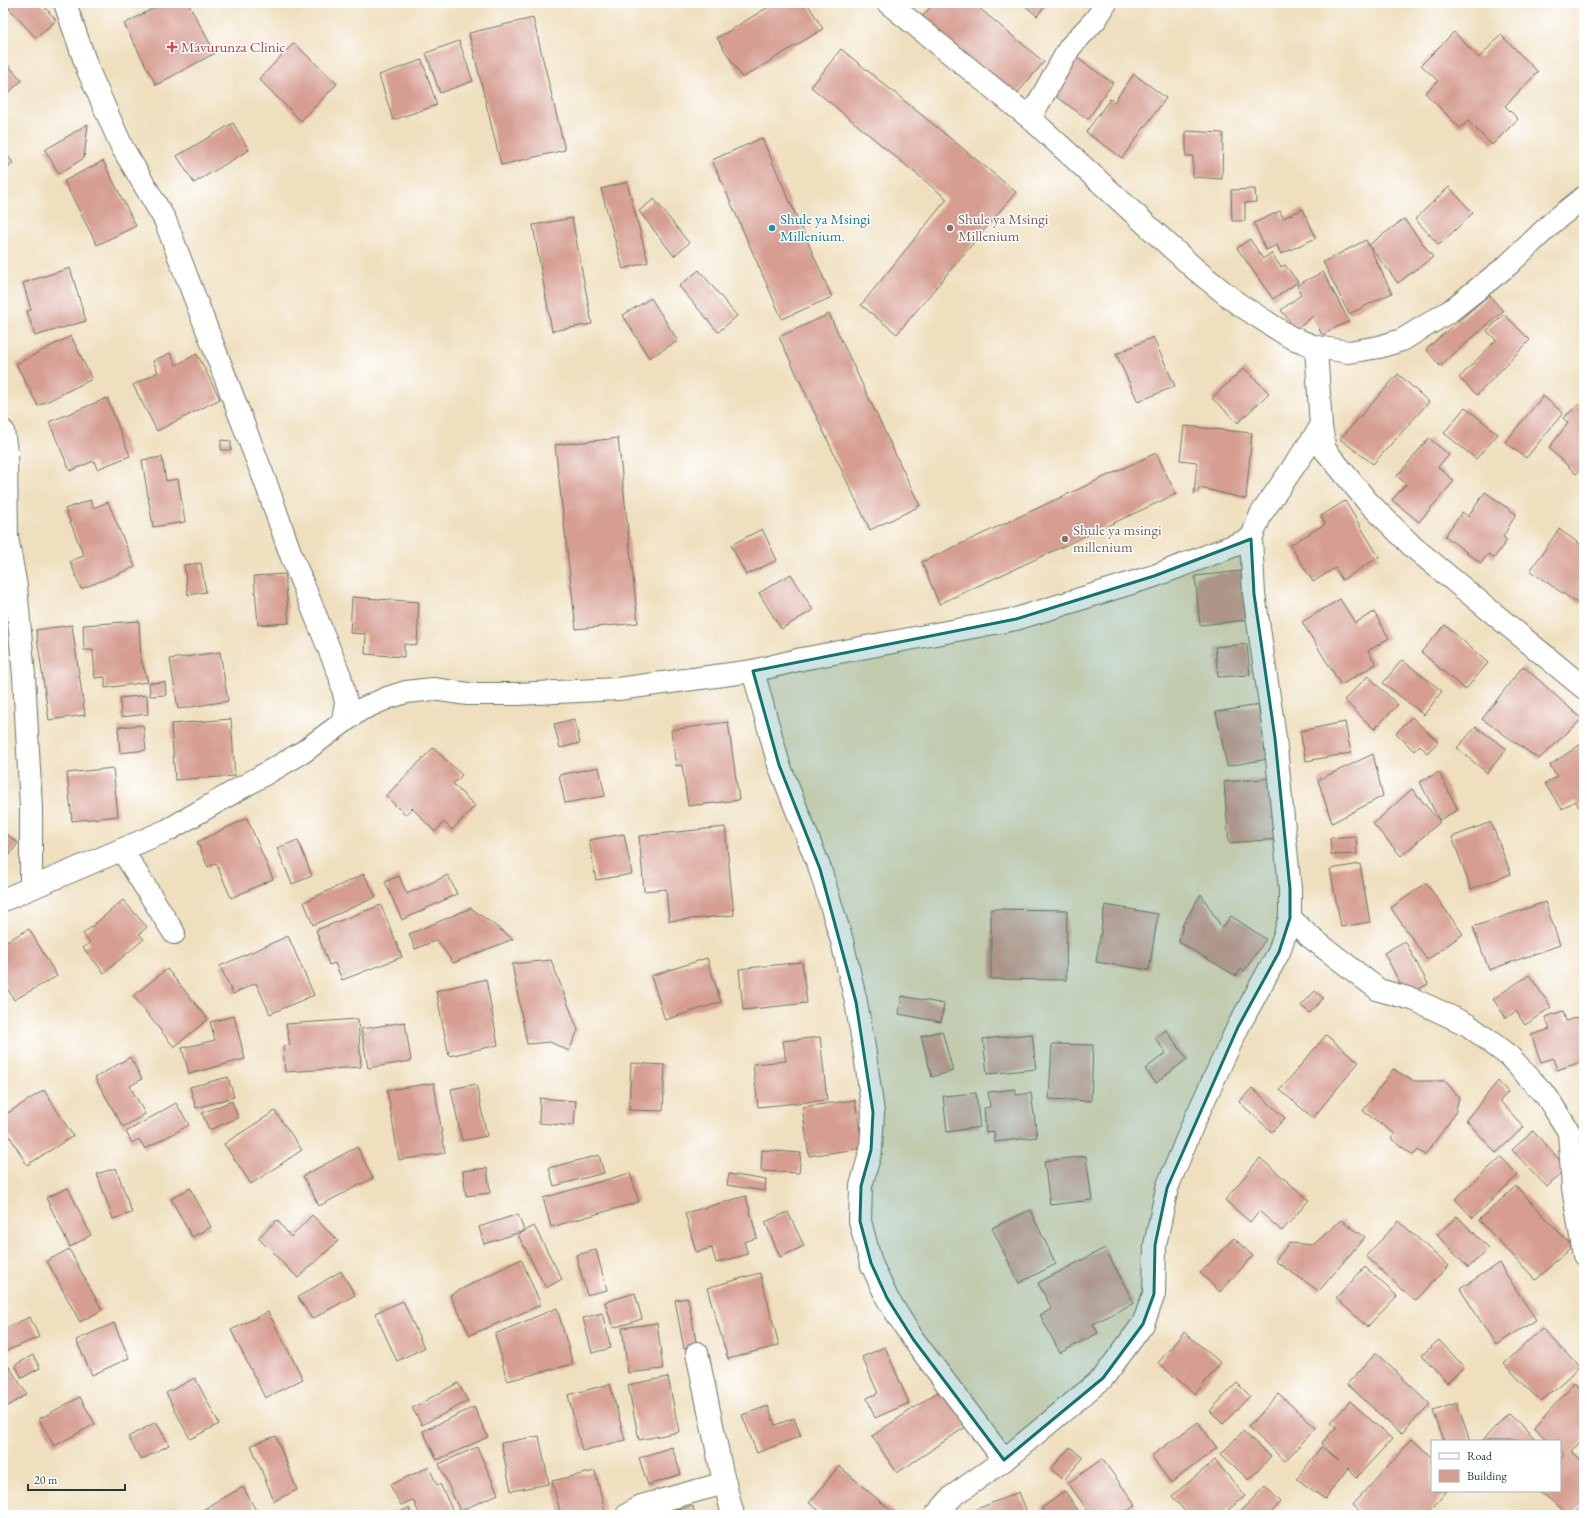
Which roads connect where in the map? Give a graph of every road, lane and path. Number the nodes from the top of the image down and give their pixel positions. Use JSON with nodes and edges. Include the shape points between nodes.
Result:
{"nodes":[{"id":1,"x":65,"y":3,"type":"edge"},
{"id":2,"x":888,"y":3,"type":"edge"},
{"id":3,"x":1106,"y":3,"type":"edge"},
{"id":4,"x":1030,"y":118,"type":"junction"},
{"id":5,"x":1584,"y":197,"type":"edge"},
{"id":6,"x":1316,"y":347,"type":"junction"},
{"id":7,"x":1321,"y":428,"type":"junction"},
{"id":8,"x":3,"y":431,"type":"edge"},
{"id":9,"x":1251,"y":539,"type":"junction"},
{"id":10,"x":753,"y":671,"type":"junction"},
{"id":11,"x":1584,"y":688,"type":"edge"},
{"id":12,"x":343,"y":721,"type":"junction"},
{"id":13,"x":122,"y":850,"type":"junction"},
{"id":14,"x":31,"y":886,"type":"junction"},
{"id":15,"x":3,"y":900,"type":"edge"},
{"id":16,"x":1290,"y":918,"type":"junction"},
{"id":17,"x":174,"y":933,"type":"dead end"},
{"id":18,"x":1584,"y":1255,"type":"edge"},
{"id":19,"x":697,"y":1353,"type":"dead end"},
{"id":20,"x":1004,"y":1460,"type":"junction"},
{"id":21,"x":725,"y":1483,"type":"junction"},
{"id":22,"x":627,"y":1515,"type":"edge"},
{"id":23,"x":733,"y":1515,"type":"edge"},
{"id":24,"x":936,"y":1515,"type":"edge"}],
"edges":[{"from":1,"to":12,"type":"street","via":[[88,70],[122,147],[165,220],[291,555],[340,676],[346,702]]},
{"from":2,"to":4,"type":"street"},
{"from":3,"to":4,"type":"street","via":[[1096,19],[1070,47]]},
{"from":4,"to":6,"type":"street","via":[[1196,270],[1231,298],[1290,337]]},
{"from":5,"to":6,"type":"street","via":[[1450,311],[1402,340],[1349,352]]},
{"from":6,"to":7,"type":"street"},
{"from":7,"to":9,"type":"street","via":[[1261,514]]},
{"from":7,"to":11,"type":"street","via":[[1325,450],[1367,501],[1413,547]]},
{"from":8,"to":14,"type":"street","via":[[6,451],[8,537],[16,587],[24,676],[31,807]]},
{"from":9,"to":10,"type":"street","via":[[1154,576],[1016,619],[802,659]]},
{"from":9,"to":16,"type":"street","via":[[1254,594],[1275,738],[1290,889]]},
{"from":10,"to":12,"type":"street","via":[[618,689],[517,694],[468,694],[433,689],[406,692],[360,710]]},
{"from":10,"to":20,"type":"street","via":[[779,765],[820,869],[842,941],[856,1002],[873,1112],[871,1150],[861,1186],[860,1220],[871,1263],[887,1298],[913,1339]]},
{"from":12,"to":13,"type":"street","via":[[303,752],[198,814]]},
{"from":13,"to":14,"type":"street"},
{"from":13,"to":17,"type":"street"},
{"from":14,"to":15,"type":"street"},
{"from":16,"to":18,"type":"street","via":[[1309,936],[1379,990],[1416,1000],[1468,1025],[1508,1056],[1547,1097],[1569,1132],[1573,1188]]},
{"from":16,"to":20,"type":"street","via":[[1279,952],[1238,1027],[1193,1124],[1167,1188],[1155,1245],[1154,1294],[1143,1324],[1103,1378]]},
{"from":19,"to":21,"type":"street"},
{"from":20,"to":24,"type":"street","via":[[953,1496]]},
{"from":21,"to":22,"type":"street","via":[[641,1506]]},
{"from":21,"to":23,"type":"street"}]}
